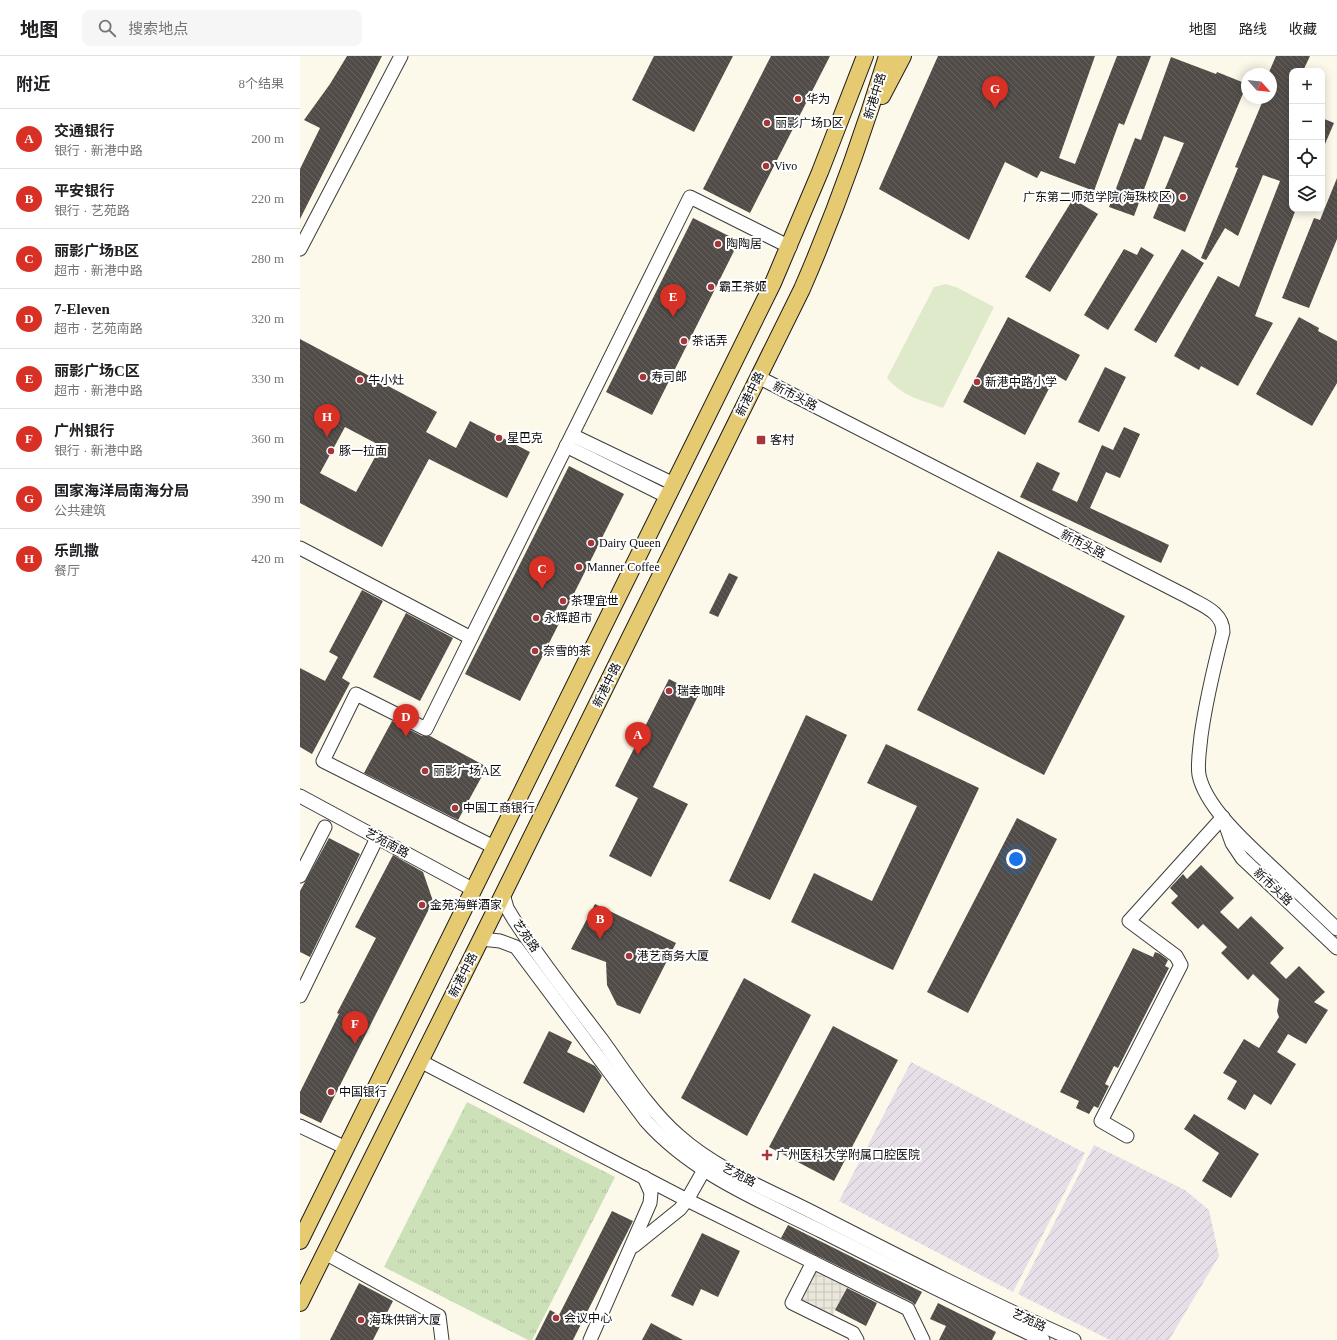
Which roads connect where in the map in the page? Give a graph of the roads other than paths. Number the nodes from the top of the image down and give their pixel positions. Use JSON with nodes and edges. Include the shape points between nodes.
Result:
{"nodes":[{"id":1,"x":401,"y":56,"type":"edge"},
{"id":2,"x":859,"y":56,"type":"edge"},
{"id":3,"x":866,"y":56,"type":"edge"},
{"id":4,"x":887,"y":56,"type":"edge"},
{"id":5,"x":903,"y":56,"type":"edge"},
{"id":6,"x":844,"y":108,"type":"junction"},
{"id":7,"x":868,"y":120,"type":"junction"},
{"id":8,"x":790,"y":247,"type":"junction"},
{"id":9,"x":300,"y":249,"type":"edge"},
{"id":10,"x":758,"y":378,"type":"junction"},
{"id":11,"x":569,"y":440,"type":"junction"},
{"id":12,"x":671,"y":491,"type":"junction"},
{"id":13,"x":300,"y":548,"type":"edge"},
{"id":14,"x":471,"y":638,"type":"junction"},
{"id":15,"x":300,"y":796,"type":"edge"},
{"id":16,"x":1223,"y":817,"type":"junction"},
{"id":17,"x":325,"y":827,"type":"dead end"},
{"id":18,"x":377,"y":838,"type":"junction"},
{"id":19,"x":494,"y":847,"type":"junction"},
{"id":20,"x":300,"y":876,"type":"edge"},
{"id":21,"x":474,"y":890,"type":"junction"},
{"id":22,"x":504,"y":894,"type":"junction"},
{"id":23,"x":1337,"y":929,"type":"edge"},
{"id":24,"x":482,"y":939,"type":"junction"},
{"id":25,"x":1337,"y":948,"type":"edge"},
{"id":26,"x":300,"y":996,"type":"edge"},
{"id":27,"x":420,"y":1061,"type":"junction"},
{"id":28,"x":300,"y":1126,"type":"edge"},
{"id":29,"x":1126,"y":1136,"type":"dead end"},
{"id":30,"x":346,"y":1148,"type":"junction"},
{"id":31,"x":704,"y":1170,"type":"junction"},
{"id":32,"x":644,"y":1177,"type":"junction"},
{"id":33,"x":687,"y":1200,"type":"junction"},
{"id":34,"x":300,"y":1241,"type":"edge"},
{"id":35,"x":325,"y":1252,"type":"junction"},
{"id":36,"x":628,"y":1254,"type":"junction"},
{"id":37,"x":813,"y":1262,"type":"junction"},
{"id":38,"x":300,"y":1303,"type":"edge"},
{"id":39,"x":442,"y":1340,"type":"edge"},
{"id":40,"x":590,"y":1340,"type":"edge"},
{"id":41,"x":857,"y":1340,"type":"edge"},
{"id":42,"x":923,"y":1340,"type":"edge"},
{"id":43,"x":1043,"y":1340,"type":"edge"},
{"id":44,"x":1074,"y":1340,"type":"edge"}],
"edges":[{"from":1,"to":9,"type":"street"},
{"from":2,"to":6,"type":"main road"},
{"from":3,"to":6,"type":"main road","name":"新港中路"},
{"from":4,"to":7,"type":"main road","name":"新港中路"},
{"from":5,"to":7,"type":"main road"},
{"from":6,"to":8,"type":"main road","name":"新港中路"},
{"from":7,"to":10,"type":"main road","name":"新港中路","via":[[815,259]]},
{"from":8,"to":11,"type":"street","via":[[690,197]]},
{"from":8,"to":12,"type":"main road","name":"新港中路"},
{"from":10,"to":16,"type":"street","name":"新市头路","via":[[1188,597],[1217,615],[1223,623],[1223,632],[1207,693],[1199,753],[1199,774],[1204,788]]},
{"from":10,"to":22,"type":"main road","name":"新港中路"},
{"from":11,"to":12,"type":"street"},
{"from":11,"to":14,"type":"street"},
{"from":12,"to":19,"type":"main road","name":"新港中路"},
{"from":13,"to":14,"type":"street"},
{"from":14,"to":19,"type":"street","via":[[426,729],[356,694],[323,761]]},
{"from":15,"to":18,"type":"street","name":"艺苑南路"},
{"from":16,"to":23,"type":"street","name":"新市头路","via":[[1241,838]]},
{"from":16,"to":25,"type":"street","name":"新市头路","via":[[1226,831],[1242,858]]},
{"from":16,"to":29,"type":"street","via":[[1129,921],[1176,956],[1181,965],[1101,1121]]},
{"from":17,"to":20,"type":"street"},
{"from":18,"to":21,"type":"street","name":"艺苑南路"},
{"from":18,"to":26,"type":"street"},
{"from":19,"to":21,"type":"main road","name":"新港中路"},
{"from":21,"to":30,"type":"main road","name":"新港中路"},
{"from":22,"to":24,"type":"main road","name":"新港中路"},
{"from":22,"to":44,"type":"street","name":"艺苑路","via":[[507,908],[513,918],[560,984],[655,1109],[690,1146],[728,1169],[829,1221],[986,1300]]},
{"from":24,"to":27,"type":"main road","name":"新港中路"},
{"from":24,"to":31,"type":"street","name":"艺苑路","via":[[500,941],[516,947],[646,1121],[674,1148]]},
{"from":27,"to":32,"type":"street"},
{"from":27,"to":35,"type":"main road","name":"新港中路"},
{"from":28,"to":30,"type":"street"},
{"from":30,"to":34,"type":"main road","name":"新港中路"},
{"from":31,"to":33,"type":"street"},
{"from":31,"to":43,"type":"street","name":"艺苑路","via":[[948,1295]]},
{"from":32,"to":33,"type":"street"},
{"from":32,"to":36,"type":"street","via":[[650,1193],[650,1203]]},
{"from":33,"to":36,"type":"street","via":[[680,1209],[640,1240]]},
{"from":33,"to":37,"type":"street"},
{"from":35,"to":38,"type":"main road","name":"新港中路"},
{"from":35,"to":39,"type":"street","via":[[439,1316]]},
{"from":36,"to":40,"type":"street"},
{"from":37,"to":41,"type":"street","via":[[792,1303],[853,1333]]},
{"from":37,"to":42,"type":"street","via":[[908,1309]]}]}
